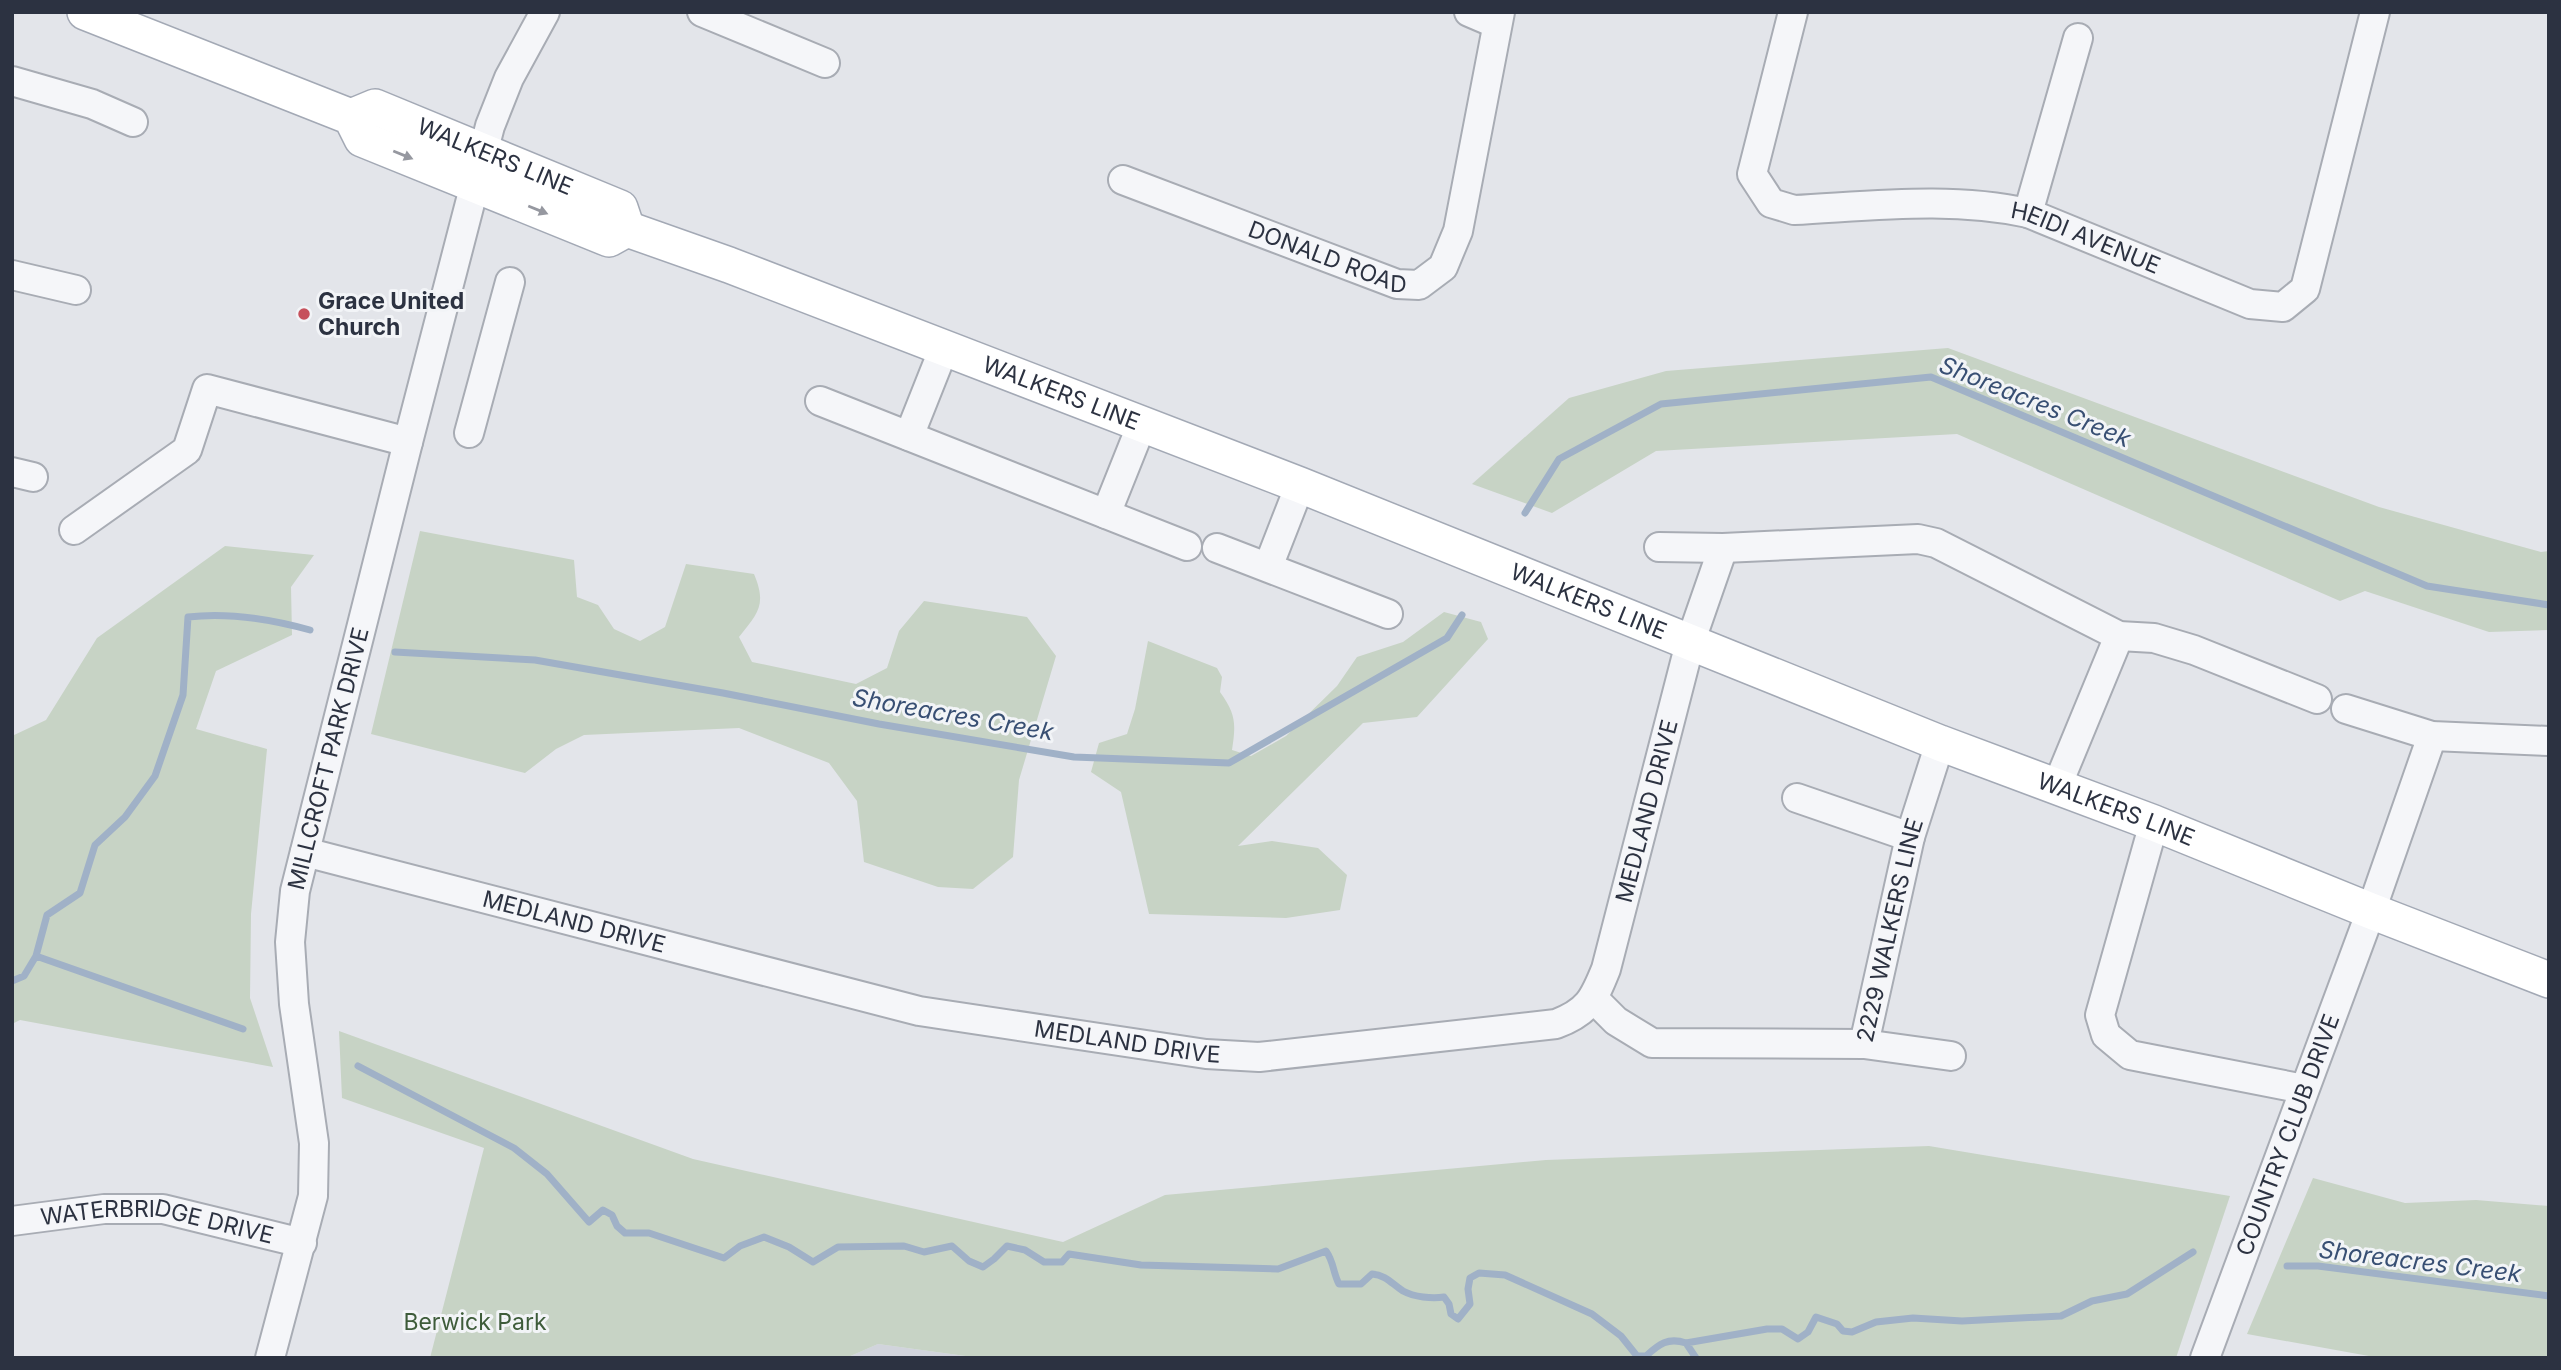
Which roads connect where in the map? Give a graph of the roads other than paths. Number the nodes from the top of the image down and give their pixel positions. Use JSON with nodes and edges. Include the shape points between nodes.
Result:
{"nodes":[{"id":1,"x":85,"y":12,"type":"edge"},
{"id":2,"x":545,"y":12,"type":"edge"},
{"id":3,"x":702,"y":12,"type":"edge"},
{"id":4,"x":1469,"y":12,"type":"edge"},
{"id":5,"x":1793,"y":12,"type":"edge"},
{"id":6,"x":2375,"y":12,"type":"edge"},
{"id":7,"x":1498,"y":18,"type":"edge"},
{"id":8,"x":2078,"y":38,"type":"dead end"},
{"id":9,"x":825,"y":63,"type":"dead end"},
{"id":10,"x":12,"y":81,"type":"edge"},
{"id":11,"x":132,"y":122,"type":"dead end"},
{"id":12,"x":479,"y":169,"type":"junction"},
{"id":13,"x":1123,"y":180,"type":"dead end"},
{"id":14,"x":2028,"y":213,"type":"junction"},
{"id":15,"x":12,"y":275,"type":"edge"},
{"id":16,"x":510,"y":282,"type":"dead end"},
{"id":17,"x":76,"y":290,"type":"dead end"},
{"id":18,"x":944,"y":348,"type":"junction"},
{"id":19,"x":820,"y":401,"type":"dead end"},
{"id":20,"x":1142,"y":424,"type":"junction"},
{"id":21,"x":469,"y":433,"type":"dead end"},
{"id":22,"x":909,"y":436,"type":"junction"},
{"id":23,"x":408,"y":442,"type":"junction"},
{"id":24,"x":1300,"y":485,"type":"junction"},
{"id":25,"x":1106,"y":514,"type":"junction"},
{"id":26,"x":74,"y":530,"type":"dead end"},
{"id":27,"x":1187,"y":546,"type":"dead end"},
{"id":28,"x":1659,"y":547,"type":"dead end"},
{"id":29,"x":1217,"y":548,"type":"dead end"},
{"id":30,"x":1723,"y":548,"type":"junction"},
{"id":31,"x":1268,"y":567,"type":"junction"},
{"id":32,"x":1388,"y":614,"type":"dead end"},
{"id":33,"x":2119,"y":636,"type":"junction"},
{"id":34,"x":1690,"y":643,"type":"junction"},
{"id":35,"x":2317,"y":699,"type":"dead end"},
{"id":36,"x":2346,"y":709,"type":"dead end"},
{"id":37,"x":2432,"y":736,"type":"junction"},
{"id":38,"x":2549,"y":741,"type":"edge"},
{"id":39,"x":1940,"y":743,"type":"junction"},
{"id":40,"x":2057,"y":786,"type":"junction"},
{"id":41,"x":1797,"y":797,"type":"dead end"},
{"id":42,"x":2154,"y":823,"type":"junction"},
{"id":43,"x":1910,"y":837,"type":"junction"},
{"id":44,"x":305,"y":852,"type":"junction"},
{"id":45,"x":2371,"y":911,"type":"junction"},
{"id":46,"x":2549,"y":980,"type":"edge"},
{"id":47,"x":1594,"y":999,"type":"junction"},
{"id":48,"x":1864,"y":1044,"type":"junction"},
{"id":49,"x":1951,"y":1056,"type":"dead end"},
{"id":50,"x":2304,"y":1089,"type":"junction"},
{"id":51,"x":12,"y":1221,"type":"edge"},
{"id":52,"x":302,"y":1242,"type":"junction"},
{"id":53,"x":270,"y":1358,"type":"edge"},
{"id":54,"x":2204,"y":1358,"type":"edge"}],
"edges":[{"from":1,"to":12,"type":"main road","name":"WALKERS LINE","via":[[351,117],[362,139]]},
{"from":2,"to":12,"type":"street","name":"MILLCROFT PARK DRIVE","via":[[509,78]]},
{"from":3,"to":9,"type":"street"},
{"from":4,"to":7,"type":"street"},
{"from":5,"to":14,"type":"street","name":"HEIDI AVENUE","via":[[1752,174],[1771,203],[1794,210],[1940,202]]},
{"from":6,"to":14,"type":"street","name":"HEIDI AVENUE","via":[[2305,289],[2283,307],[2250,304]]},
{"from":7,"to":13,"type":"street","name":"DONALD ROAD","via":[[1458,231],[1443,267],[1419,285],[1397,284]]},
{"from":8,"to":14,"type":"street"},
{"from":10,"to":11,"type":"street","via":[[92,104]]},
{"from":12,"to":18,"type":"main road","name":"WALKERS LINE","via":[[620,208],[627,229]]},
{"from":12,"to":23,"type":"street","name":"MILLCROFT PARK DRIVE"},
{"from":15,"to":17,"type":"street"},
{"from":16,"to":21,"type":"street"},
{"from":18,"to":20,"type":"main road","name":"WALKERS LINE"},
{"from":18,"to":22,"type":"street"},
{"from":19,"to":22,"type":"street"},
{"from":20,"to":24,"type":"main road","name":"WALKERS LINE"},
{"from":20,"to":25,"type":"street"},
{"from":22,"to":25,"type":"street"},
{"from":23,"to":26,"type":"street","via":[[207,389],[187,450]]},
{"from":23,"to":44,"type":"street","name":"MILLCROFT PARK DRIVE"},
{"from":24,"to":31,"type":"street"},
{"from":24,"to":34,"type":"main road","name":"WALKERS LINE"},
{"from":25,"to":27,"type":"street"},
{"from":28,"to":30,"type":"street"},
{"from":29,"to":31,"type":"street"},
{"from":30,"to":33,"type":"street","via":[[1917,539],[1936,543]]},
{"from":30,"to":34,"type":"street","name":"MEDLAND DRIVE"},
{"from":31,"to":32,"type":"street"},
{"from":33,"to":35,"type":"street","via":[[2154,638],[2194,650]]},
{"from":33,"to":40,"type":"street"},
{"from":34,"to":39,"type":"main road","name":"WALKERS LINE"},
{"from":34,"to":47,"type":"street","name":"MEDLAND DRIVE","via":[[1606,969]]},
{"from":36,"to":37,"type":"street"},
{"from":37,"to":38,"type":"street"},
{"from":37,"to":45,"type":"street","name":"COUNTRY CLUB DRIVE"},
{"from":39,"to":40,"type":"main road","name":"WALKERS LINE"},
{"from":39,"to":43,"type":"street","name":"2229 WALKERS LINE"},
{"from":40,"to":42,"type":"main road","name":"WALKERS LINE"},
{"from":41,"to":43,"type":"street"},
{"from":42,"to":45,"type":"main road","name":"WALKERS LINE"},
{"from":42,"to":50,"type":"street","via":[[2100,1015],[2106,1035],[2130,1055]]},
{"from":43,"to":48,"type":"street","name":"2229 WALKERS LINE"},
{"from":44,"to":47,"type":"street","name":"MEDLAND DRIVE","via":[[919,1011],[1206,1054],[1259,1057],[1556,1024],[1577,1016]]},
{"from":44,"to":52,"type":"street","name":"MILLCROFT PARK DRIVE","via":[[290,942],[314,1143],[313,1196]]},
{"from":45,"to":46,"type":"main road","name":"WALKERS LINE"},
{"from":45,"to":50,"type":"street","name":"COUNTRY CLUB DRIVE"},
{"from":47,"to":48,"type":"street","name":"2229 WALKERS LINE","via":[[1616,1021],[1653,1043]]},
{"from":48,"to":49,"type":"street"},
{"from":50,"to":54,"type":"street","name":"COUNTRY CLUB DRIVE"},
{"from":51,"to":52,"type":"street","name":"WATERBRIDGE DRIVE","via":[[104,1209],[163,1209]]},
{"from":52,"to":53,"type":"street","name":"MILLCROFT PARK DRIVE"}]}
